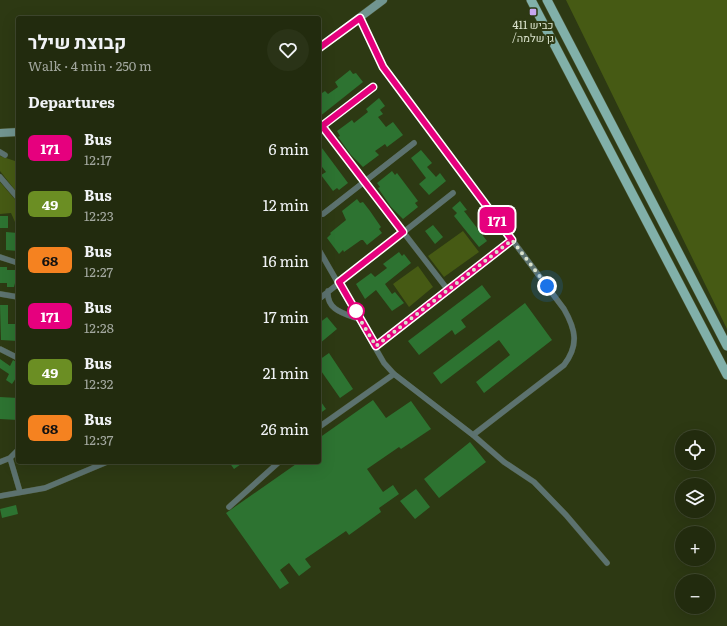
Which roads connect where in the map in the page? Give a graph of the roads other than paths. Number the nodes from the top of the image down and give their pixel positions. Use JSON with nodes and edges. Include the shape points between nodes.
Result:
{"nodes":[{"id":1,"x":383,"y":0,"type":"edge"},
{"id":2,"x":531,"y":0,"type":"edge"},
{"id":3,"x":547,"y":0,"type":"edge"},
{"id":4,"x":360,"y":18,"type":"junction"},
{"id":5,"x":321,"y":47,"type":"edge"},
{"id":6,"x":373,"y":87,"type":"dead end"},
{"id":7,"x":321,"y":127,"type":"edge"},
{"id":8,"x":321,"y":129,"type":"edge"},
{"id":9,"x":16,"y":132,"type":"edge"},
{"id":10,"x":0,"y":133,"type":"edge"},
{"id":11,"x":414,"y":143,"type":"dead end"},
{"id":12,"x":0,"y":177,"type":"edge"},
{"id":13,"x":364,"y":182,"type":"junction"},
{"id":14,"x":453,"y":192,"type":"dead end"},
{"id":15,"x":16,"y":196,"type":"edge"},
{"id":16,"x":323,"y":214,"type":"dead end"},
{"id":17,"x":403,"y":232,"type":"junction"},
{"id":18,"x":512,"y":240,"type":"junction"},
{"id":19,"x":321,"y":253,"type":"edge"},
{"id":20,"x":0,"y":257,"type":"edge"},
{"id":21,"x":16,"y":262,"type":"edge"},
{"id":22,"x":339,"y":282,"type":"junction"},
{"id":23,"x":448,"y":290,"type":"junction"},
{"id":24,"x":328,"y":291,"type":"junction"},
{"id":25,"x":0,"y":294,"type":"edge"},
{"id":26,"x":16,"y":297,"type":"edge"},
{"id":27,"x":321,"y":297,"type":"edge"},
{"id":28,"x":361,"y":320,"type":"junction"},
{"id":29,"x":376,"y":346,"type":"junction"},
{"id":30,"x":727,"y":346,"type":"edge"},
{"id":31,"x":0,"y":349,"type":"edge"},
{"id":32,"x":16,"y":357,"type":"edge"},
{"id":33,"x":394,"y":374,"type":"junction"},
{"id":34,"x":727,"y":375,"type":"edge"},
{"id":35,"x":321,"y":426,"type":"edge"},
{"id":36,"x":473,"y":435,"type":"junction"},
{"id":37,"x":16,"y":452,"type":"edge"},
{"id":38,"x":10,"y":458,"type":"junction"},
{"id":39,"x":0,"y":462,"type":"edge"},
{"id":40,"x":102,"y":464,"type":"edge"},
{"id":41,"x":278,"y":464,"type":"edge"},
{"id":42,"x":20,"y":492,"type":"junction"},
{"id":43,"x":0,"y":496,"type":"edge"},
{"id":44,"x":229,"y":507,"type":"dead end"},
{"id":45,"x":607,"y":563,"type":"dead end"}],
"edges":[{"from":1,"to":4,"type":"street"},
{"from":2,"to":34,"type":"main road"},
{"from":3,"to":30,"type":"main road"},
{"from":4,"to":5,"type":"street"},
{"from":4,"to":18,"type":"street","via":[[383,67]]},
{"from":6,"to":7,"type":"street"},
{"from":8,"to":13,"type":"street"},
{"from":9,"to":10,"type":"street"},
{"from":11,"to":13,"type":"street"},
{"from":12,"to":15,"type":"street"},
{"from":13,"to":16,"type":"street"},
{"from":13,"to":17,"type":"street"},
{"from":14,"to":17,"type":"street"},
{"from":17,"to":22,"type":"street"},
{"from":17,"to":23,"type":"street"},
{"from":18,"to":23,"type":"street"},
{"from":18,"to":36,"type":"street","via":[[570,320],[575,333],[574,346],[564,365]]},
{"from":19,"to":22,"type":"street"},
{"from":20,"to":21,"type":"street"},
{"from":22,"to":24,"type":"street"},
{"from":22,"to":28,"type":"street"},
{"from":23,"to":29,"type":"street"},
{"from":24,"to":27,"type":"street"},
{"from":24,"to":28,"type":"street","via":[[330,305],[339,312]]},
{"from":25,"to":26,"type":"street"},
{"from":28,"to":29,"type":"street"},
{"from":29,"to":33,"type":"street","via":[[384,363]]},
{"from":31,"to":32,"type":"street"},
{"from":33,"to":35,"type":"street"},
{"from":33,"to":36,"type":"street"},
{"from":36,"to":45,"type":"street","via":[[504,462],[534,482]]},
{"from":37,"to":38,"type":"street"},
{"from":38,"to":39,"type":"street"},
{"from":38,"to":42,"type":"street"},
{"from":40,"to":42,"type":"street","via":[[45,488]]},
{"from":41,"to":44,"type":"street"},
{"from":42,"to":43,"type":"street"}]}
